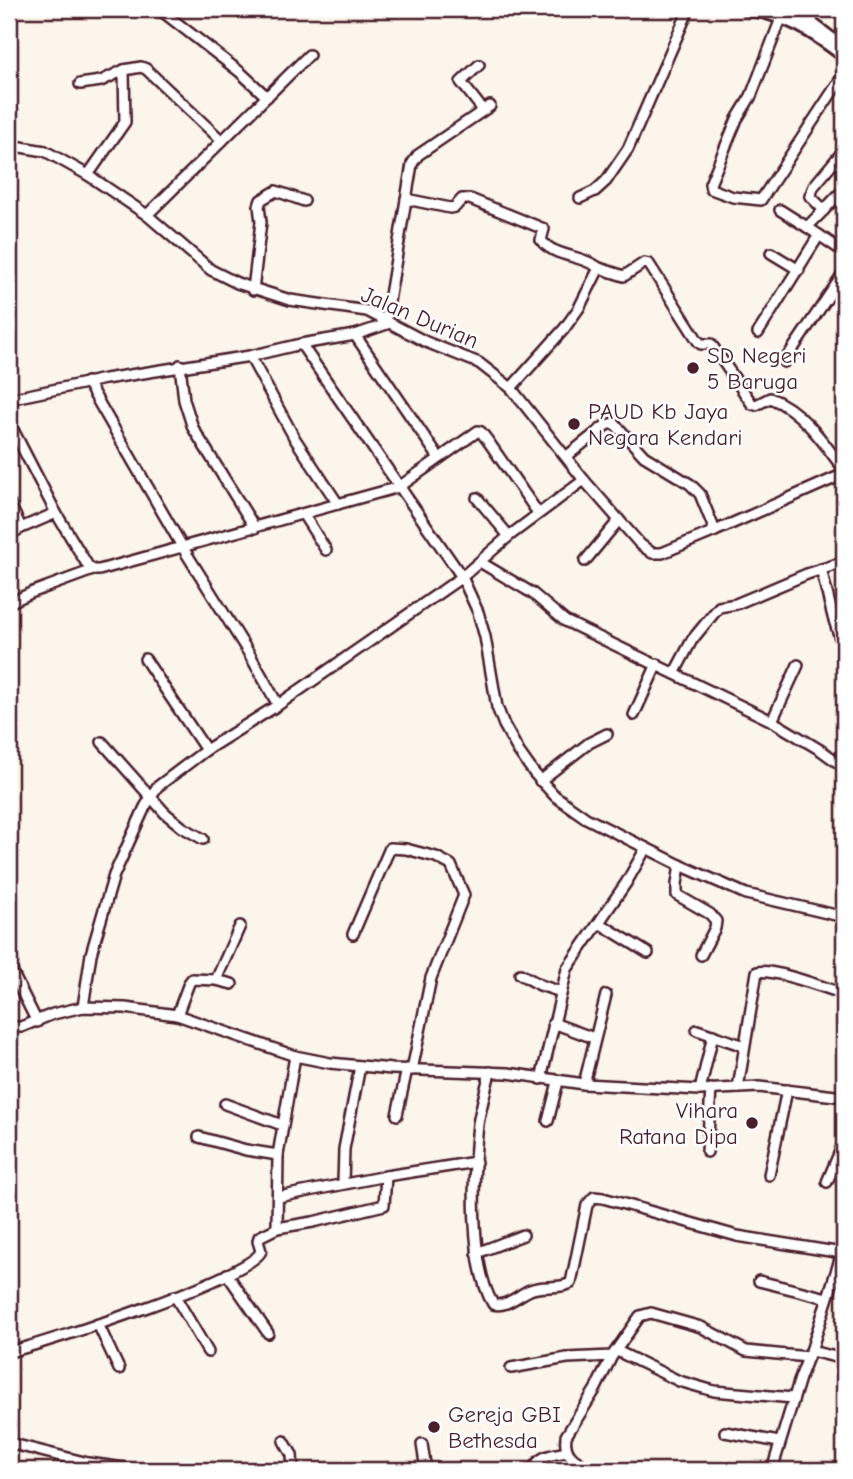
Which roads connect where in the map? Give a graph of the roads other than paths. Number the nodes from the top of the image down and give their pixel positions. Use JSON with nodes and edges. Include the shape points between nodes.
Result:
{"nodes":[{"id":1,"x":159,"y":9,"type":"edge"},
{"id":2,"x":689,"y":9,"type":"edge"},
{"id":3,"x":746,"y":9,"type":"edge"},
{"id":4,"x":818,"y":9,"type":"edge"},
{"id":5,"x":780,"y":12,"type":"edge"},
{"id":6,"x":810,"y":22,"type":"junction"},
{"id":7,"x":844,"y":48,"type":"edge"},
{"id":8,"x":309,"y":55,"type":"dead end"},
{"id":9,"x":844,"y":56,"type":"edge"},
{"id":10,"x":480,"y":65,"type":"dead end"},
{"id":11,"x":124,"y":70,"type":"junction"},
{"id":12,"x":844,"y":74,"type":"edge"},
{"id":13,"x":80,"y":84,"type":"dead end"},
{"id":14,"x":267,"y":97,"type":"junction"},
{"id":15,"x":222,"y":141,"type":"junction"},
{"id":16,"x":9,"y":145,"type":"edge"},
{"id":17,"x":844,"y":150,"type":"edge"},
{"id":18,"x":88,"y":175,"type":"junction"},
{"id":19,"x":844,"y":189,"type":"edge"},
{"id":20,"x":580,"y":198,"type":"dead end"},
{"id":21,"x":406,"y":199,"type":"junction"},
{"id":22,"x":304,"y":201,"type":"dead end"},
{"id":23,"x":824,"y":209,"type":"junction"},
{"id":24,"x":780,"y":210,"type":"dead end"},
{"id":25,"x":147,"y":215,"type":"junction"},
{"id":26,"x":807,"y":227,"type":"junction"},
{"id":27,"x":819,"y":235,"type":"junction"},
{"id":28,"x":844,"y":252,"type":"edge"},
{"id":29,"x":771,"y":253,"type":"dead end"},
{"id":30,"x":599,"y":268,"type":"junction"},
{"id":31,"x":799,"y":270,"type":"junction"},
{"id":32,"x":844,"y":273,"type":"edge"},
{"id":33,"x":253,"y":290,"type":"junction"},
{"id":34,"x":388,"y":321,"type":"junction"},
{"id":35,"x":758,"y":333,"type":"dead end"},
{"id":36,"x":355,"y":335,"type":"junction"},
{"id":37,"x":302,"y":344,"type":"junction"},
{"id":38,"x":250,"y":356,"type":"junction"},
{"id":39,"x":784,"y":362,"type":"dead end"},
{"id":40,"x":180,"y":365,"type":"junction"},
{"id":41,"x":87,"y":382,"type":"junction"},
{"id":42,"x":511,"y":388,"type":"junction"},
{"id":43,"x":9,"y":399,"type":"edge"},
{"id":44,"x":9,"y":422,"type":"edge"},
{"id":45,"x":567,"y":456,"type":"junction"},
{"id":46,"x":439,"y":458,"type":"junction"},
{"id":47,"x":844,"y":472,"type":"edge"},
{"id":48,"x":584,"y":480,"type":"junction"},
{"id":49,"x":399,"y":487,"type":"junction"},
{"id":50,"x":477,"y":498,"type":"dead end"},
{"id":51,"x":9,"y":502,"type":"edge"},
{"id":52,"x":338,"y":504,"type":"junction"},
{"id":53,"x":56,"y":513,"type":"junction"},
{"id":54,"x":538,"y":513,"type":"junction"},
{"id":55,"x":303,"y":514,"type":"junction"},
{"id":56,"x":619,"y":520,"type":"junction"},
{"id":57,"x":21,"y":528,"type":"junction"},
{"id":58,"x":255,"y":528,"type":"junction"},
{"id":59,"x":715,"y":531,"type":"junction"},
{"id":60,"x":9,"y":534,"type":"edge"},
{"id":61,"x":509,"y":536,"type":"junction"},
{"id":62,"x":183,"y":548,"type":"junction"},
{"id":63,"x":326,"y":550,"type":"dead end"},
{"id":64,"x":585,"y":561,"type":"dead end"},
{"id":65,"x":480,"y":562,"type":"junction"},
{"id":66,"x":844,"y":562,"type":"edge"},
{"id":67,"x":821,"y":569,"type":"junction"},
{"id":68,"x":93,"y":570,"type":"junction"},
{"id":69,"x":462,"y":578,"type":"junction"},
{"id":70,"x":9,"y":591,"type":"edge"},
{"id":71,"x":21,"y":597,"type":"junction"},
{"id":72,"x":9,"y":603,"type":"edge"},
{"id":73,"x":844,"y":650,"type":"edge"},
{"id":74,"x":145,"y":659,"type":"dead end"},
{"id":75,"x":657,"y":664,"type":"junction"},
{"id":76,"x":798,"y":665,"type":"dead end"},
{"id":77,"x":675,"y":672,"type":"junction"},
{"id":78,"x":278,"y":705,"type":"junction"},
{"id":79,"x":634,"y":715,"type":"dead end"},
{"id":80,"x":772,"y":721,"type":"junction"},
{"id":81,"x":607,"y":734,"type":"dead end"},
{"id":82,"x":102,"y":743,"type":"dead end"},
{"id":83,"x":206,"y":750,"type":"junction"},
{"id":84,"x":844,"y":767,"type":"edge"},
{"id":85,"x":540,"y":781,"type":"junction"},
{"id":86,"x":151,"y":794,"type":"junction"},
{"id":87,"x":203,"y":839,"type":"dead end"},
{"id":88,"x":646,"y":848,"type":"junction"},
{"id":89,"x":680,"y":865,"type":"junction"},
{"id":90,"x":844,"y":917,"type":"edge"},
{"id":91,"x":598,"y":923,"type":"junction"},
{"id":92,"x":240,"y":926,"type":"dead end"},
{"id":93,"x":353,"y":934,"type":"dead end"},
{"id":94,"x":648,"y":953,"type":"dead end"},
{"id":95,"x":701,"y":955,"type":"dead end"},
{"id":96,"x":9,"y":966,"type":"edge"},
{"id":97,"x":520,"y":974,"type":"dead end"},
{"id":98,"x":216,"y":980,"type":"junction"},
{"id":99,"x":232,"y":984,"type":"dead end"},
{"id":100,"x":561,"y":992,"type":"junction"},
{"id":101,"x":844,"y":994,"type":"edge"},
{"id":102,"x":607,"y":995,"type":"dead end"},
{"id":103,"x":83,"y":1007,"type":"junction"},
{"id":104,"x":177,"y":1015,"type":"junction"},
{"id":105,"x":37,"y":1022,"type":"junction"},
{"id":106,"x":553,"y":1023,"type":"junction"},
{"id":107,"x":9,"y":1027,"type":"edge"},
{"id":108,"x":697,"y":1030,"type":"dead end"},
{"id":109,"x":713,"y":1035,"type":"junction"},
{"id":110,"x":594,"y":1038,"type":"junction"},
{"id":111,"x":744,"y":1046,"type":"junction"},
{"id":112,"x":295,"y":1056,"type":"junction"},
{"id":113,"x":360,"y":1066,"type":"junction"},
{"id":114,"x":410,"y":1070,"type":"junction"},
{"id":115,"x":490,"y":1072,"type":"junction"},
{"id":116,"x":541,"y":1079,"type":"junction"},
{"id":117,"x":558,"y":1082,"type":"junction"},
{"id":118,"x":584,"y":1084,"type":"junction"},
{"id":119,"x":738,"y":1088,"type":"junction"},
{"id":120,"x":711,"y":1089,"type":"junction"},
{"id":121,"x":700,"y":1090,"type":"junction"},
{"id":122,"x":787,"y":1090,"type":"junction"},
{"id":123,"x":844,"y":1097,"type":"edge"},
{"id":124,"x":225,"y":1104,"type":"dead end"},
{"id":125,"x":397,"y":1115,"type":"dead end"},
{"id":126,"x":548,"y":1121,"type":"dead end"},
{"id":127,"x":282,"y":1125,"type":"junction"},
{"id":128,"x":199,"y":1137,"type":"dead end"},
{"id":129,"x":844,"y":1142,"type":"edge"},
{"id":130,"x":707,"y":1152,"type":"dead end"},
{"id":131,"x":278,"y":1154,"type":"junction"},
{"id":132,"x":476,"y":1162,"type":"junction"},
{"id":133,"x":386,"y":1175,"type":"junction"},
{"id":134,"x":769,"y":1175,"type":"dead end"},
{"id":135,"x":827,"y":1182,"type":"dead end"},
{"id":136,"x":342,"y":1185,"type":"junction"},
{"id":137,"x":278,"y":1197,"type":"junction"},
{"id":138,"x":277,"y":1227,"type":"junction"},
{"id":139,"x":523,"y":1236,"type":"dead end"},
{"id":140,"x":843,"y":1250,"type":"edge"},
{"id":141,"x":477,"y":1253,"type":"junction"},
{"id":142,"x":227,"y":1273,"type":"junction"},
{"id":143,"x":758,"y":1281,"type":"dead end"},
{"id":144,"x":175,"y":1296,"type":"junction"},
{"id":145,"x":827,"y":1298,"type":"junction"},
{"id":146,"x":98,"y":1324,"type":"junction"},
{"id":147,"x":268,"y":1333,"type":"dead end"},
{"id":148,"x":9,"y":1352,"type":"edge"},
{"id":149,"x":208,"y":1352,"type":"dead end"},
{"id":150,"x":615,"y":1354,"type":"junction"},
{"id":151,"x":810,"y":1354,"type":"junction"},
{"id":152,"x":844,"y":1359,"type":"edge"},
{"id":153,"x":511,"y":1368,"type":"dead end"},
{"id":154,"x":119,"y":1369,"type":"dead end"},
{"id":155,"x":793,"y":1398,"type":"junction"},
{"id":156,"x":725,"y":1432,"type":"dead end"},
{"id":157,"x":284,"y":1441,"type":"dead end"},
{"id":158,"x":779,"y":1442,"type":"junction"},
{"id":159,"x":9,"y":1443,"type":"edge"},
{"id":160,"x":422,"y":1444,"type":"dead end"},
{"id":161,"x":567,"y":1452,"type":"junction"},
{"id":162,"x":139,"y":1470,"type":"edge"},
{"id":163,"x":293,"y":1470,"type":"edge"},
{"id":164,"x":426,"y":1470,"type":"edge"},
{"id":165,"x":533,"y":1470,"type":"edge"},
{"id":166,"x":592,"y":1470,"type":"edge"},
{"id":167,"x":772,"y":1470,"type":"edge"}],
"edges":[{"from":1,"to":14,"type":"street"},
{"from":2,"to":20,"type":"street","via":[[628,149],[606,181]]},
{"from":3,"to":5,"type":"main road"},
{"from":4,"to":6,"type":"street"},
{"from":5,"to":6,"type":"main road"},
{"from":5,"to":9,"type":"main road"},
{"from":5,"to":12,"type":"street","via":[[711,189],[761,201]]},
{"from":6,"to":7,"type":"main road"},
{"from":8,"to":14,"type":"street"},
{"from":10,"to":21,"type":"street","via":[[461,82],[486,108],[418,155]]},
{"from":11,"to":13,"type":"street","via":[[101,81]]},
{"from":11,"to":15,"type":"street","via":[[146,69]]},
{"from":11,"to":18,"type":"street","via":[[125,122]]},
{"from":14,"to":15,"type":"street"},
{"from":15,"to":25,"type":"street"},
{"from":16,"to":18,"type":"street","name":"Jalan Durian","via":[[45,151]]},
{"from":17,"to":23,"type":"street","via":[[810,192]]},
{"from":18,"to":25,"type":"street","name":"Jalan Durian"},
{"from":19,"to":23,"type":"street"},
{"from":21,"to":30,"type":"street","via":[[450,208],[470,199],[544,229],[541,240],[547,246]]},
{"from":21,"to":34,"type":"street"},
{"from":22,"to":33,"type":"street","via":[[276,191],[259,204]]},
{"from":23,"to":26,"type":"street"},
{"from":24,"to":26,"type":"street"},
{"from":25,"to":33,"type":"street","name":"Jalan Durian","via":[[211,270]]},
{"from":26,"to":27,"type":"street"},
{"from":27,"to":28,"type":"street"},
{"from":27,"to":31,"type":"street"},
{"from":29,"to":31,"type":"street"},
{"from":30,"to":42,"type":"street","via":[[564,329]]},
{"from":30,"to":47,"type":"street","via":[[624,276],[649,264],[698,341],[711,344],[752,404],[770,398],[791,409]]},
{"from":31,"to":35,"type":"street"},
{"from":32,"to":39,"type":"street"},
{"from":33,"to":34,"type":"street","name":"Jalan Durian","via":[[360,309]]},
{"from":34,"to":36,"type":"street"},
{"from":34,"to":42,"type":"street","name":"Jalan Durian","via":[[426,342],[473,359]]},
{"from":36,"to":37,"type":"street"},
{"from":36,"to":46,"type":"street"},
{"from":37,"to":38,"type":"street"},
{"from":37,"to":49,"type":"street"},
{"from":38,"to":40,"type":"street"},
{"from":38,"to":52,"type":"street","via":[[295,439]]},
{"from":40,"to":41,"type":"street"},
{"from":40,"to":58,"type":"street","via":[[193,428]]},
{"from":41,"to":43,"type":"street"},
{"from":41,"to":62,"type":"street"},
{"from":42,"to":45,"type":"street","name":"Jalan Durian"},
{"from":44,"to":53,"type":"street"},
{"from":45,"to":48,"type":"street","name":"Jalan Durian"},
{"from":45,"to":59,"type":"street","via":[[614,423],[644,456],[700,494]]},
{"from":46,"to":49,"type":"street"},
{"from":46,"to":54,"type":"street","via":[[474,432],[481,432]]},
{"from":47,"to":59,"type":"street","name":"Jalan Durian"},
{"from":48,"to":54,"type":"street"},
{"from":48,"to":56,"type":"street","name":"Jalan Durian"},
{"from":49,"to":52,"type":"street"},
{"from":49,"to":69,"type":"street"},
{"from":50,"to":61,"type":"street"},
{"from":51,"to":57,"type":"street"},
{"from":52,"to":55,"type":"street"},
{"from":53,"to":57,"type":"street"},
{"from":53,"to":68,"type":"street"},
{"from":54,"to":61,"type":"street"},
{"from":55,"to":58,"type":"street"},
{"from":55,"to":63,"type":"street"},
{"from":56,"to":59,"type":"street","name":"Jalan Durian","via":[[656,554]]},
{"from":56,"to":64,"type":"street"},
{"from":57,"to":60,"type":"street"},
{"from":58,"to":62,"type":"street"},
{"from":61,"to":65,"type":"street"},
{"from":62,"to":68,"type":"street"},
{"from":62,"to":78,"type":"street"},
{"from":65,"to":69,"type":"street"},
{"from":65,"to":75,"type":"street","via":[[532,593],[565,621]]},
{"from":66,"to":67,"type":"street"},
{"from":67,"to":73,"type":"street"},
{"from":67,"to":77,"type":"street","via":[[719,607],[692,639]]},
{"from":68,"to":71,"type":"street"},
{"from":69,"to":78,"type":"street"},
{"from":69,"to":85,"type":"street","via":[[485,637],[497,707],[519,752]]},
{"from":70,"to":71,"type":"street"},
{"from":71,"to":72,"type":"street"},
{"from":74,"to":83,"type":"street"},
{"from":75,"to":77,"type":"street"},
{"from":75,"to":79,"type":"street"},
{"from":76,"to":80,"type":"street"},
{"from":77,"to":80,"type":"street"},
{"from":78,"to":83,"type":"street"},
{"from":80,"to":84,"type":"street"},
{"from":81,"to":85,"type":"street"},
{"from":82,"to":86,"type":"street"},
{"from":83,"to":86,"type":"street"},
{"from":85,"to":88,"type":"street","via":[[586,818]]},
{"from":86,"to":87,"type":"street","via":[[173,820]]},
{"from":86,"to":103,"type":"street","via":[[101,914]]},
{"from":88,"to":89,"type":"street"},
{"from":88,"to":91,"type":"street"},
{"from":89,"to":90,"type":"street","via":[[746,894]]},
{"from":89,"to":95,"type":"street","via":[[677,895],[717,923]]},
{"from":91,"to":94,"type":"street"},
{"from":91,"to":100,"type":"street","via":[[567,969]]},
{"from":92,"to":98,"type":"street"},
{"from":93,"to":114,"type":"street","via":[[390,848],[452,865],[464,898],[431,978]]},
{"from":96,"to":105,"type":"street"},
{"from":97,"to":100,"type":"street"},
{"from":98,"to":99,"type":"street"},
{"from":98,"to":104,"type":"street","via":[[192,979]]},
{"from":100,"to":106,"type":"street"},
{"from":101,"to":111,"type":"street","via":[[758,970]]},
{"from":102,"to":110,"type":"street"},
{"from":103,"to":104,"type":"street"},
{"from":103,"to":105,"type":"street"},
{"from":104,"to":112,"type":"street"},
{"from":105,"to":107,"type":"street"},
{"from":106,"to":110,"type":"street"},
{"from":106,"to":116,"type":"street"},
{"from":108,"to":109,"type":"street"},
{"from":109,"to":111,"type":"street"},
{"from":109,"to":121,"type":"street"},
{"from":110,"to":118,"type":"street"},
{"from":111,"to":119,"type":"street"},
{"from":112,"to":113,"type":"street"},
{"from":112,"to":127,"type":"street"},
{"from":113,"to":114,"type":"street"},
{"from":113,"to":136,"type":"street"},
{"from":114,"to":115,"type":"street"},
{"from":114,"to":125,"type":"street"},
{"from":115,"to":116,"type":"street"},
{"from":115,"to":132,"type":"street","via":[[478,1124]]},
{"from":116,"to":117,"type":"street"},
{"from":117,"to":118,"type":"street"},
{"from":117,"to":126,"type":"street"},
{"from":118,"to":121,"type":"street"},
{"from":119,"to":120,"type":"street"},
{"from":119,"to":122,"type":"street"},
{"from":120,"to":121,"type":"street"},
{"from":120,"to":130,"type":"street"},
{"from":122,"to":123,"type":"street"},
{"from":122,"to":134,"type":"street"},
{"from":124,"to":127,"type":"street"},
{"from":127,"to":131,"type":"street"},
{"from":128,"to":131,"type":"street"},
{"from":129,"to":135,"type":"street"},
{"from":131,"to":137,"type":"street"},
{"from":132,"to":133,"type":"street"},
{"from":132,"to":141,"type":"street"},
{"from":133,"to":136,"type":"street"},
{"from":133,"to":138,"type":"street","via":[[384,1205]]},
{"from":136,"to":137,"type":"street"},
{"from":137,"to":138,"type":"street"},
{"from":138,"to":142,"type":"street","via":[[259,1237],[257,1259]]},
{"from":139,"to":141,"type":"street"},
{"from":140,"to":141,"type":"street","via":[[737,1236],[594,1197],[587,1205],[572,1280],[567,1285],[531,1289],[497,1306],[490,1302]]},
{"from":140,"to":145,"type":"street"},
{"from":142,"to":144,"type":"street"},
{"from":142,"to":147,"type":"street"},
{"from":143,"to":145,"type":"street"},
{"from":144,"to":146,"type":"street"},
{"from":144,"to":149,"type":"street"},
{"from":145,"to":151,"type":"street"},
{"from":146,"to":148,"type":"street"},
{"from":146,"to":154,"type":"street"},
{"from":150,"to":151,"type":"street","via":[[640,1316],[650,1313],[701,1327],[746,1351]]},
{"from":150,"to":153,"type":"street"},
{"from":150,"to":155,"type":"street","via":[[714,1391]]},
{"from":150,"to":161,"type":"street","via":[[566,1436]]},
{"from":151,"to":152,"type":"street"},
{"from":151,"to":155,"type":"street"},
{"from":155,"to":158,"type":"street"},
{"from":156,"to":158,"type":"street"},
{"from":157,"to":163,"type":"street"},
{"from":158,"to":167,"type":"street"},
{"from":159,"to":162,"type":"street","via":[[88,1463]]},
{"from":160,"to":164,"type":"street"},
{"from":161,"to":165,"type":"street","via":[[547,1456]]},
{"from":161,"to":166,"type":"street"}]}
